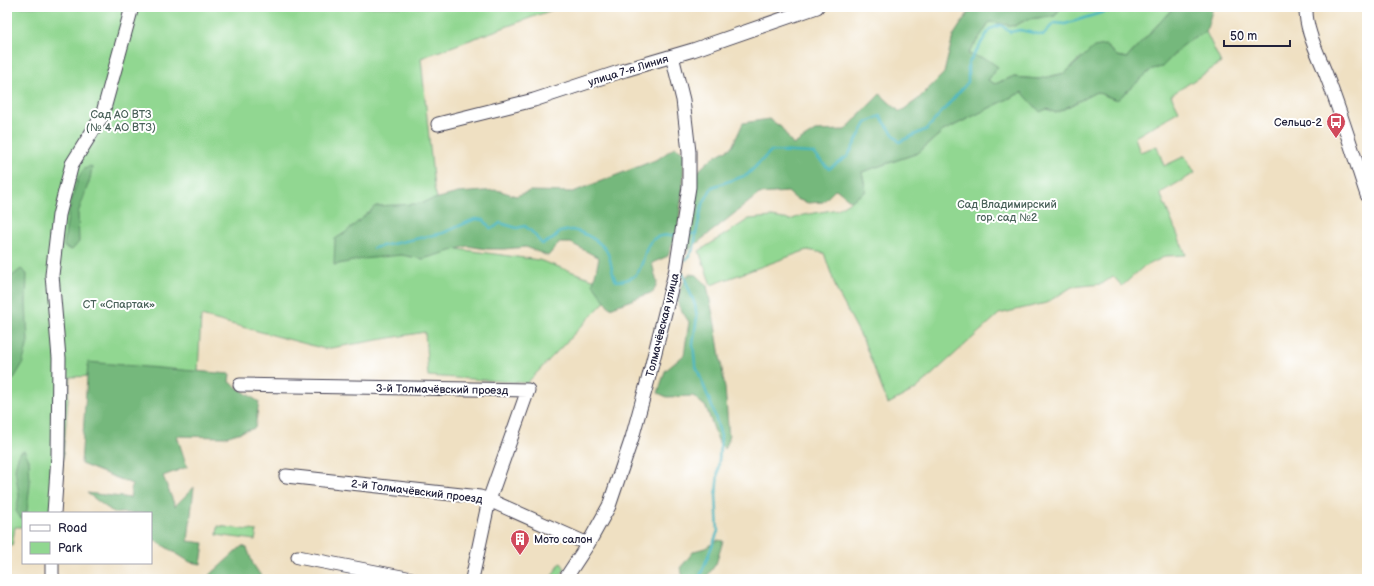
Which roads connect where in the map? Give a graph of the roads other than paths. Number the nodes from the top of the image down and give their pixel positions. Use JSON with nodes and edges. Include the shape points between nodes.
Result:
{"nodes":[{"id":1,"x":132,"y":7,"type":"edge"},
{"id":2,"x":817,"y":7,"type":"edge"},
{"id":3,"x":1306,"y":9,"type":"edge"},
{"id":4,"x":672,"y":56,"type":"junction"},
{"id":5,"x":438,"y":124,"type":"dead end"},
{"id":6,"x":1367,"y":195,"type":"edge"},
{"id":7,"x":240,"y":385,"type":"dead end"},
{"id":8,"x":286,"y":476,"type":"dead end"},
{"id":9,"x":489,"y":500,"type":"junction"},
{"id":10,"x":54,"y":512,"type":"edge"},
{"id":11,"x":588,"y":544,"type":"junction"},
{"id":12,"x":298,"y":557,"type":"dead end"},
{"id":13,"x":52,"y":564,"type":"edge"},
{"id":14,"x":54,"y":579,"type":"edge"},
{"id":15,"x":412,"y":579,"type":"edge"},
{"id":16,"x":472,"y":579,"type":"edge"},
{"id":17,"x":565,"y":579,"type":"edge"}],
"edges":[{"from":1,"to":10,"type":"street","via":[[102,116],[72,164],[59,215],[52,275],[59,358],[58,456]]},
{"from":2,"to":4,"type":"street","name":"улица 7-я Линия"},
{"from":3,"to":6,"type":"street","via":[[1308,25]]},
{"from":4,"to":5,"type":"street","name":"улица 7-я Линия","via":[[534,100]]},
{"from":4,"to":11,"type":"street","name":"Толмачёвская улица","via":[[683,100],[689,152],[689,187],[676,268],[622,471],[609,506]]},
{"from":7,"to":9,"type":"street","name":"3-й Толмачёвский проезд","via":[[528,390]]},
{"from":8,"to":9,"type":"street","name":"2-й Толмачёвский проезд"},
{"from":9,"to":11,"type":"street","name":"2-й Толмачёвский проезд"},
{"from":9,"to":16,"type":"street"},
{"from":11,"to":17,"type":"street","name":"Толмачёвская улица"},
{"from":12,"to":15,"type":"street"},
{"from":13,"to":14,"type":"street"}]}
